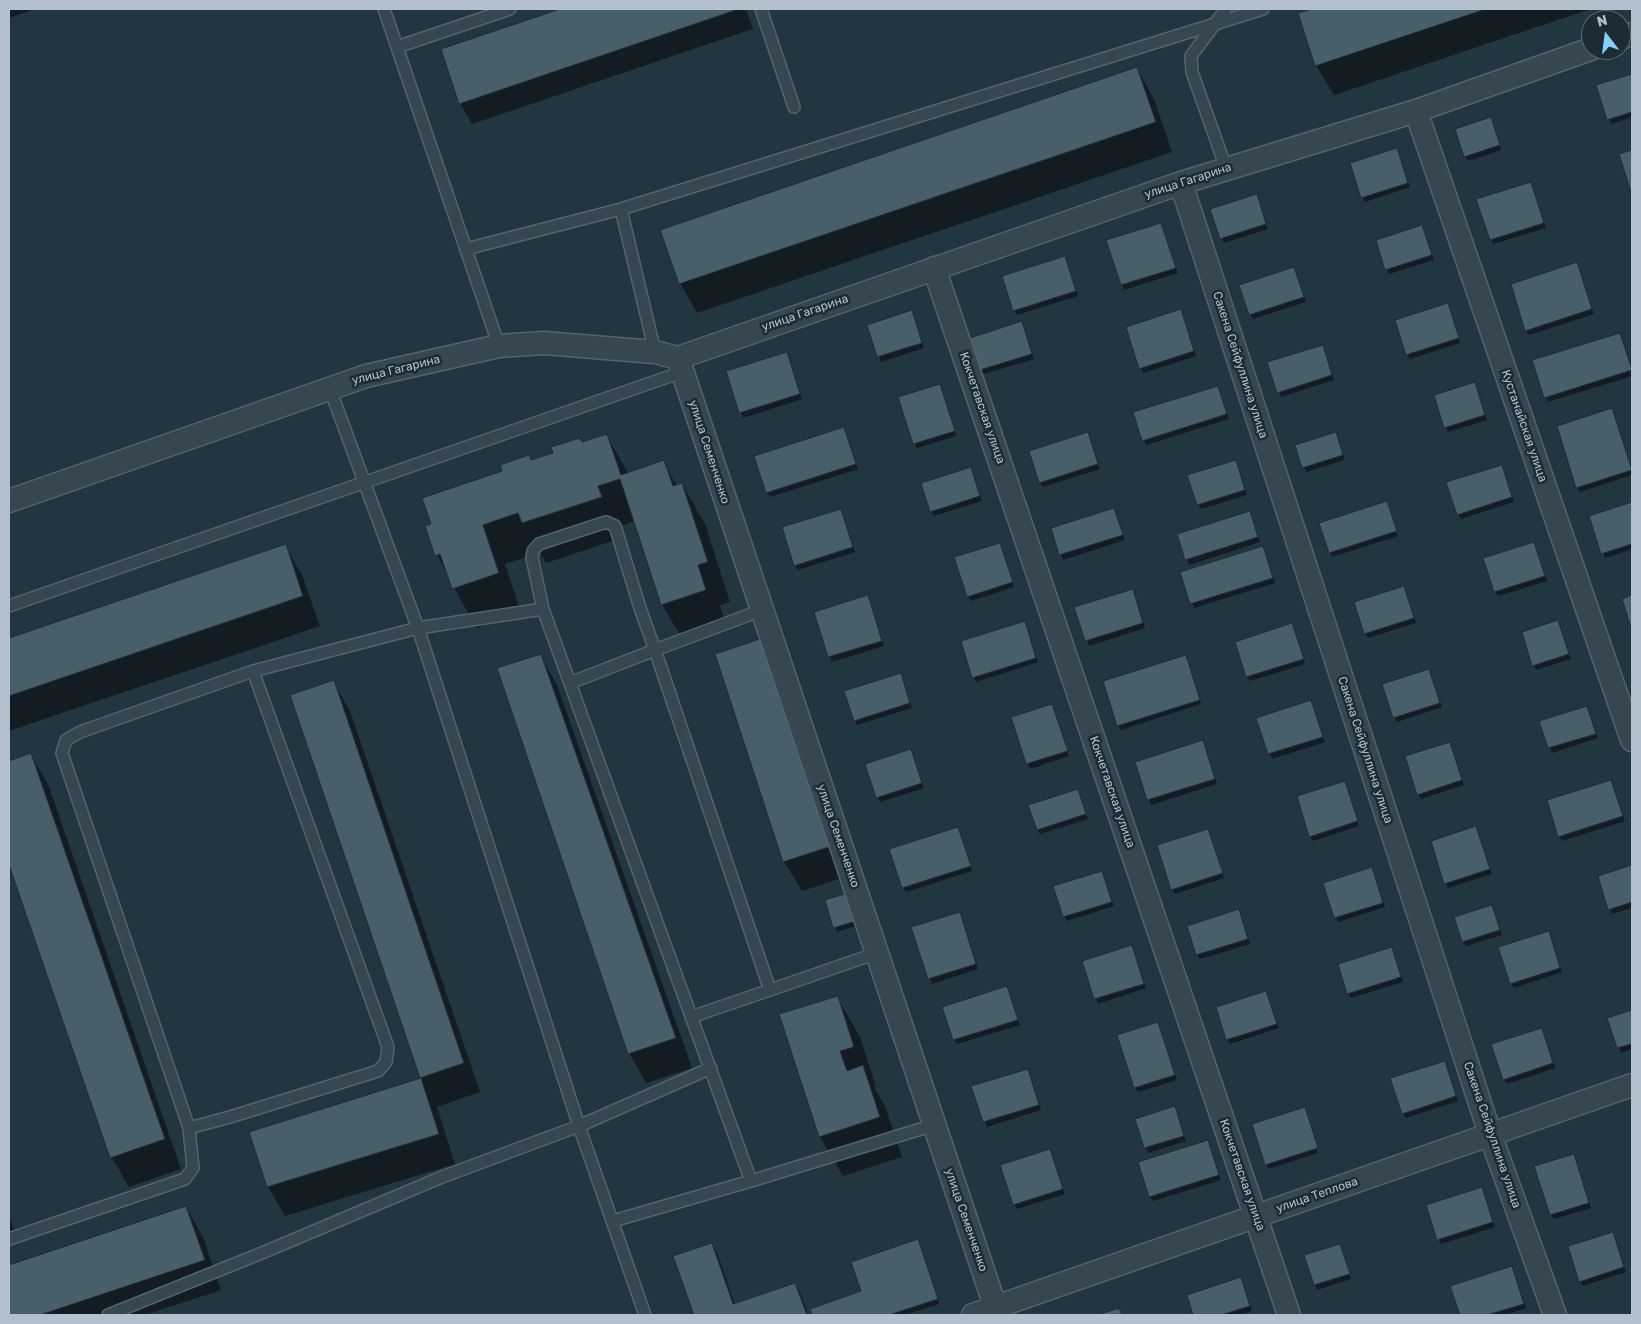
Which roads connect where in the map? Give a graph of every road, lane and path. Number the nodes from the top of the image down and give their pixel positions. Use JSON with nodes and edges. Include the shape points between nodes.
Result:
{"nodes":[{"id":1,"x":384,"y":9,"type":"edge"},
{"id":2,"x":510,"y":9,"type":"edge"},
{"id":3,"x":761,"y":9,"type":"edge"},
{"id":4,"x":1226,"y":9,"type":"edge"},
{"id":5,"x":1263,"y":9,"type":"edge"},
{"id":6,"x":1214,"y":25,"type":"junction"},
{"id":7,"x":397,"y":47,"type":"junction"},
{"id":8,"x":1581,"y":53,"type":"edge"},
{"id":9,"x":794,"y":108,"type":"dead end"},
{"id":10,"x":1416,"y":111,"type":"junction"},
{"id":11,"x":1226,"y":168,"type":"junction"},
{"id":12,"x":1181,"y":183,"type":"junction"},
{"id":13,"x":621,"y":209,"type":"junction"},
{"id":14,"x":466,"y":249,"type":"junction"},
{"id":15,"x":934,"y":268,"type":"junction"},
{"id":16,"x":499,"y":346,"type":"junction"},
{"id":17,"x":654,"y":352,"type":"junction"},
{"id":18,"x":680,"y":365,"type":"junction"},
{"id":19,"x":330,"y":389,"type":"junction"},
{"id":20,"x":364,"y":483,"type":"junction"},
{"id":21,"x":9,"y":501,"type":"edge"},
{"id":22,"x":9,"y":606,"type":"edge"},
{"id":23,"x":543,"y":609,"type":"junction"},
{"id":24,"x":762,"y":610,"type":"junction"},
{"id":25,"x":418,"y":628,"type":"junction"},
{"id":26,"x":656,"y":650,"type":"junction"},
{"id":27,"x":252,"y":671,"type":"junction"},
{"id":28,"x":570,"y":683,"type":"junction"},
{"id":29,"x":1632,"y":740,"type":"edge"},
{"id":30,"x":877,"y":953,"type":"junction"},
{"id":31,"x":770,"y":990,"type":"junction"},
{"id":32,"x":691,"y":1017,"type":"junction"},
{"id":33,"x":711,"y":1068,"type":"junction"},
{"id":34,"x":1632,"y":1085,"type":"edge"},
{"id":35,"x":934,"y":1125,"type":"junction"},
{"id":36,"x":579,"y":1126,"type":"junction"},
{"id":37,"x":189,"y":1128,"type":"junction"},
{"id":38,"x":1490,"y":1134,"type":"junction"},
{"id":39,"x":751,"y":1181,"type":"junction"},
{"id":40,"x":1256,"y":1216,"type":"junction"},
{"id":41,"x":613,"y":1220,"type":"junction"},
{"id":42,"x":9,"y":1239,"type":"edge"},
{"id":43,"x":997,"y":1311,"type":"edge"},
{"id":44,"x":108,"y":1315,"type":"edge"},
{"id":45,"x":645,"y":1315,"type":"edge"},
{"id":46,"x":973,"y":1315,"type":"edge"},
{"id":47,"x":1289,"y":1315,"type":"edge"},
{"id":48,"x":1555,"y":1315,"type":"edge"}],
"edges":[{"from":1,"to":7,"type":"lane"},
{"from":2,"to":7,"type":"lane"},
{"from":3,"to":9,"type":"lane"},
{"from":4,"to":6,"type":"lane"},
{"from":5,"to":6,"type":"lane"},
{"from":6,"to":11,"type":"lane","via":[[1191,56],[1192,72]]},
{"from":6,"to":13,"type":"lane"},
{"from":7,"to":14,"type":"lane"},
{"from":8,"to":10,"type":"street","name":"улица Гагарина"},
{"from":10,"to":11,"type":"street","name":"улица Гагарина"},
{"from":10,"to":29,"type":"street","name":"Кустанайская улица"},
{"from":11,"to":12,"type":"street","name":"улица Гагарина"},
{"from":12,"to":15,"type":"street","name":"улица Гагарина"},
{"from":12,"to":38,"type":"street","name":"Сакена Сейфуллина улица"},
{"from":13,"to":14,"type":"lane"},
{"from":13,"to":17,"type":"lane"},
{"from":14,"to":16,"type":"lane"},
{"from":15,"to":18,"type":"street","name":"улица Гагарина"},
{"from":15,"to":40,"type":"street","name":"Кокчетавская улица"},
{"from":16,"to":17,"type":"street","name":"улица Гагарина","via":[[544,343]]},
{"from":16,"to":19,"type":"street","name":"улица Гагарина","via":[[366,376]]},
{"from":17,"to":18,"type":"street","name":"улица Гагарина"},
{"from":18,"to":20,"type":"lane"},
{"from":18,"to":24,"type":"street","name":"улица Семенченко"},
{"from":19,"to":20,"type":"lane"},
{"from":19,"to":21,"type":"street","name":"улица Гагарина"},
{"from":20,"to":22,"type":"lane"},
{"from":20,"to":25,"type":"lane"},
{"from":23,"to":25,"type":"lane"},
{"from":23,"to":26,"type":"lane","via":[[533,551],[539,544],[611,523],[615,526]]},
{"from":23,"to":28,"type":"lane"},
{"from":24,"to":26,"type":"lane"},
{"from":24,"to":30,"type":"street","name":"улица Семенченко"},
{"from":25,"to":27,"type":"lane"},
{"from":25,"to":36,"type":"lane"},
{"from":26,"to":28,"type":"lane"},
{"from":26,"to":31,"type":"lane"},
{"from":27,"to":37,"type":"lane","via":[[80,732],[66,740],[62,753]]},
{"from":27,"to":37,"type":"lane","via":[[388,1046],[386,1062],[378,1071]]},
{"from":28,"to":32,"type":"lane"},
{"from":30,"to":31,"type":"lane"},
{"from":30,"to":35,"type":"street","name":"улица Семенченко"},
{"from":31,"to":32,"type":"lane"},
{"from":32,"to":33,"type":"lane"},
{"from":33,"to":36,"type":"lane"},
{"from":33,"to":39,"type":"lane"},
{"from":34,"to":38,"type":"street","name":"улица Теплова"},
{"from":35,"to":39,"type":"lane"},
{"from":35,"to":43,"type":"street","name":"улица Семенченко"},
{"from":36,"to":41,"type":"lane"},
{"from":36,"to":44,"type":"lane","via":[[442,1177]]},
{"from":37,"to":42,"type":"lane","via":[[193,1168],[185,1178]]},
{"from":38,"to":40,"type":"street","name":"улица Теплова"},
{"from":38,"to":48,"type":"street","name":"Сакена Сейфуллина улица"},
{"from":39,"to":41,"type":"lane"},
{"from":40,"to":43,"type":"street","name":"улица Теплова"},
{"from":40,"to":47,"type":"street","name":"Кокчетавская улица"},
{"from":41,"to":45,"type":"lane"},
{"from":43,"to":46,"type":"street","name":"улица Теплова"}]}
